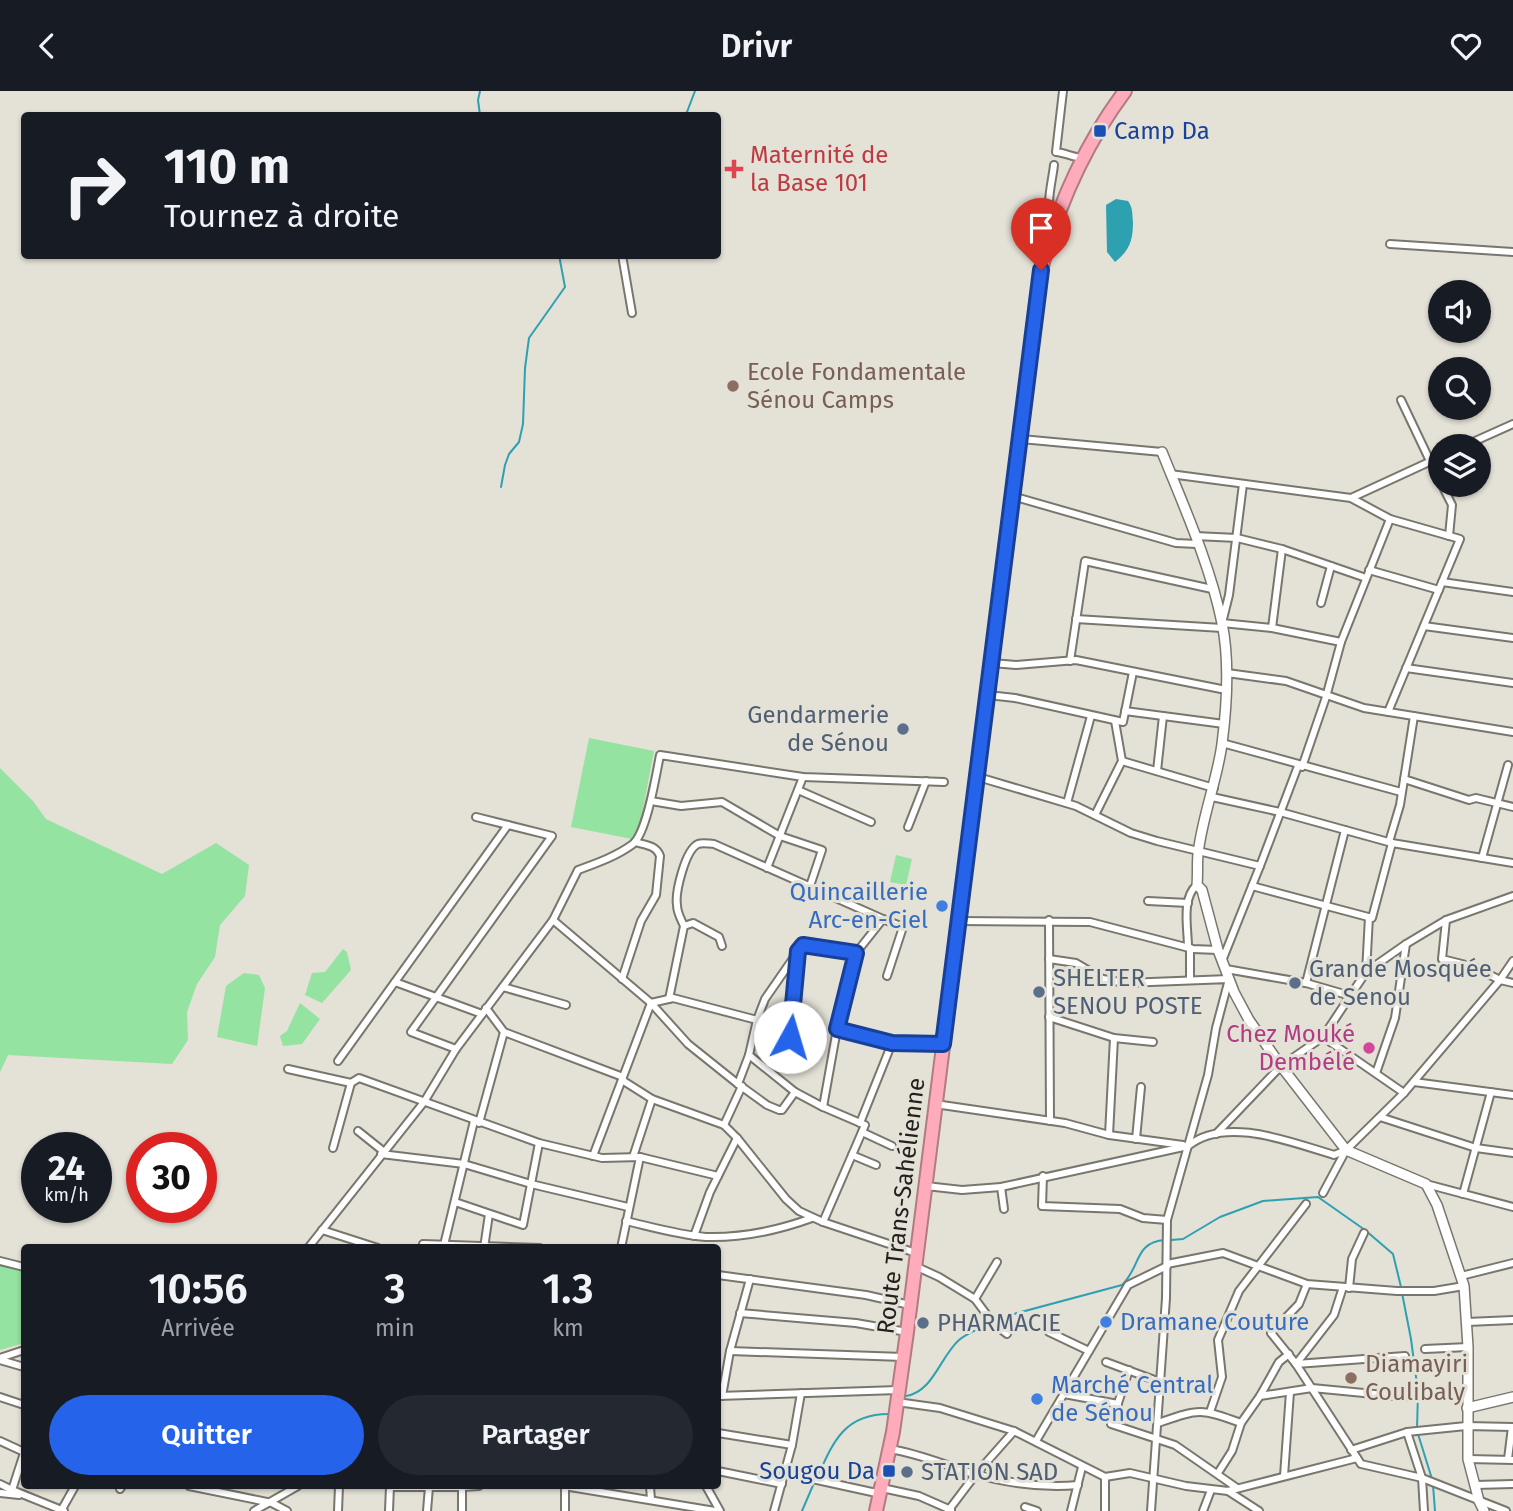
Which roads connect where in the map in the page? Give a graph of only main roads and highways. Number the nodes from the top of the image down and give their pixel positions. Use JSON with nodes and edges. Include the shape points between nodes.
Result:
{"nodes":[{"id":1,"x":1125,"y":91,"type":"edge"},
{"id":2,"x":876,"y":1511,"type":"edge"}],
"edges":[{"from":1,"to":2,"type":"highway","name":"Route Trans-Sahélienne","via":[[1082,158],[1054,223],[1038,291],[907,1332]]}]}
